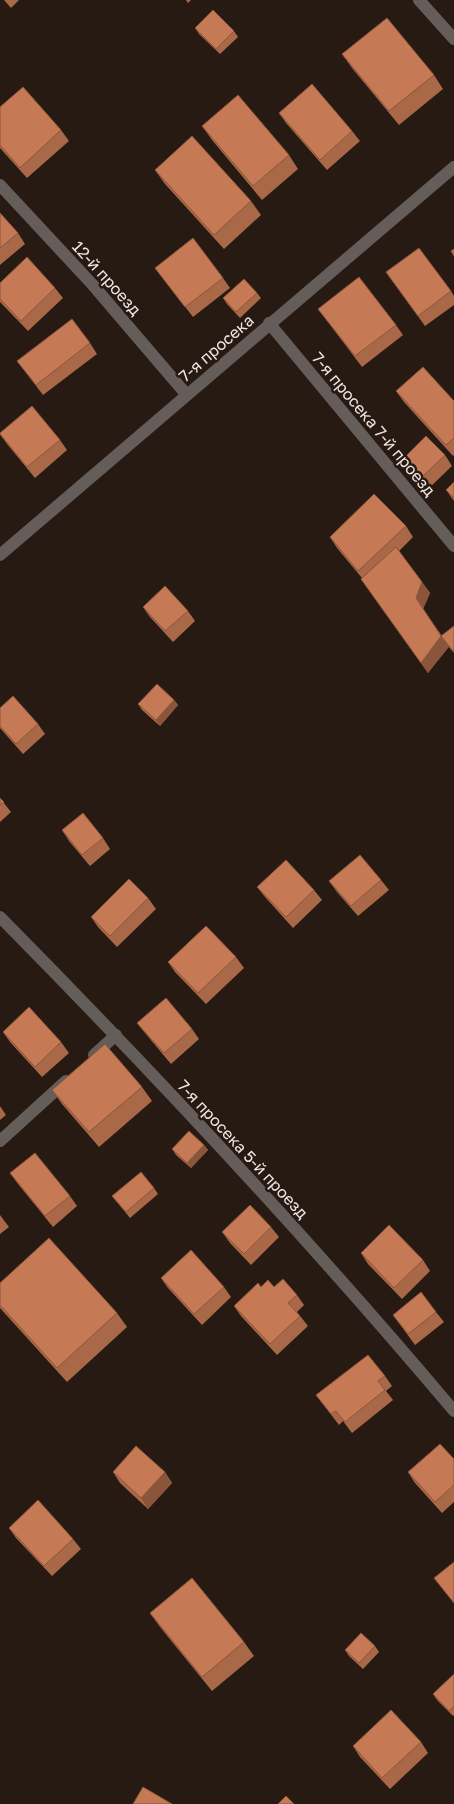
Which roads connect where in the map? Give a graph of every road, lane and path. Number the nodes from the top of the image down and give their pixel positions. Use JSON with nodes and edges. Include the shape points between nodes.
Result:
{"nodes":[{"id":1,"x":420,"y":0,"type":"edge"},
{"id":2,"x":454,"y":39,"type":"edge"},
{"id":3,"x":454,"y":167,"type":"edge"},
{"id":4,"x":0,"y":185,"type":"edge"},
{"id":5,"x":269,"y":323,"type":"junction"},
{"id":6,"x":186,"y":394,"type":"junction"},
{"id":7,"x":454,"y":546,"type":"edge"},
{"id":8,"x":0,"y":555,"type":"edge"},
{"id":9,"x":0,"y":917,"type":"edge"},
{"id":10,"x":116,"y":1035,"type":"junction"},
{"id":11,"x":87,"y":1062,"type":"edge"},
{"id":12,"x":73,"y":1075,"type":"edge"},
{"id":13,"x":0,"y":1141,"type":"edge"},
{"id":14,"x":454,"y":1411,"type":"edge"}],
"edges":[{"from":1,"to":2,"type":"street"},
{"from":3,"to":5,"type":"street","name":"7-я просека"},
{"from":4,"to":6,"type":"street","name":"12-й проезд","via":[[92,284]]},
{"from":5,"to":6,"type":"street","name":"7-я просека"},
{"from":5,"to":7,"type":"street","name":"7-я просека 7-й проезд"},
{"from":6,"to":8,"type":"street","name":"7-я просека"},
{"from":9,"to":10,"type":"street","name":"7-я просека 5-й проезд"},
{"from":10,"to":11,"type":"street"},
{"from":10,"to":14,"type":"street","name":"7-я просека 5-й проезд","via":[[286,1219]]},
{"from":12,"to":13,"type":"street"}]}
